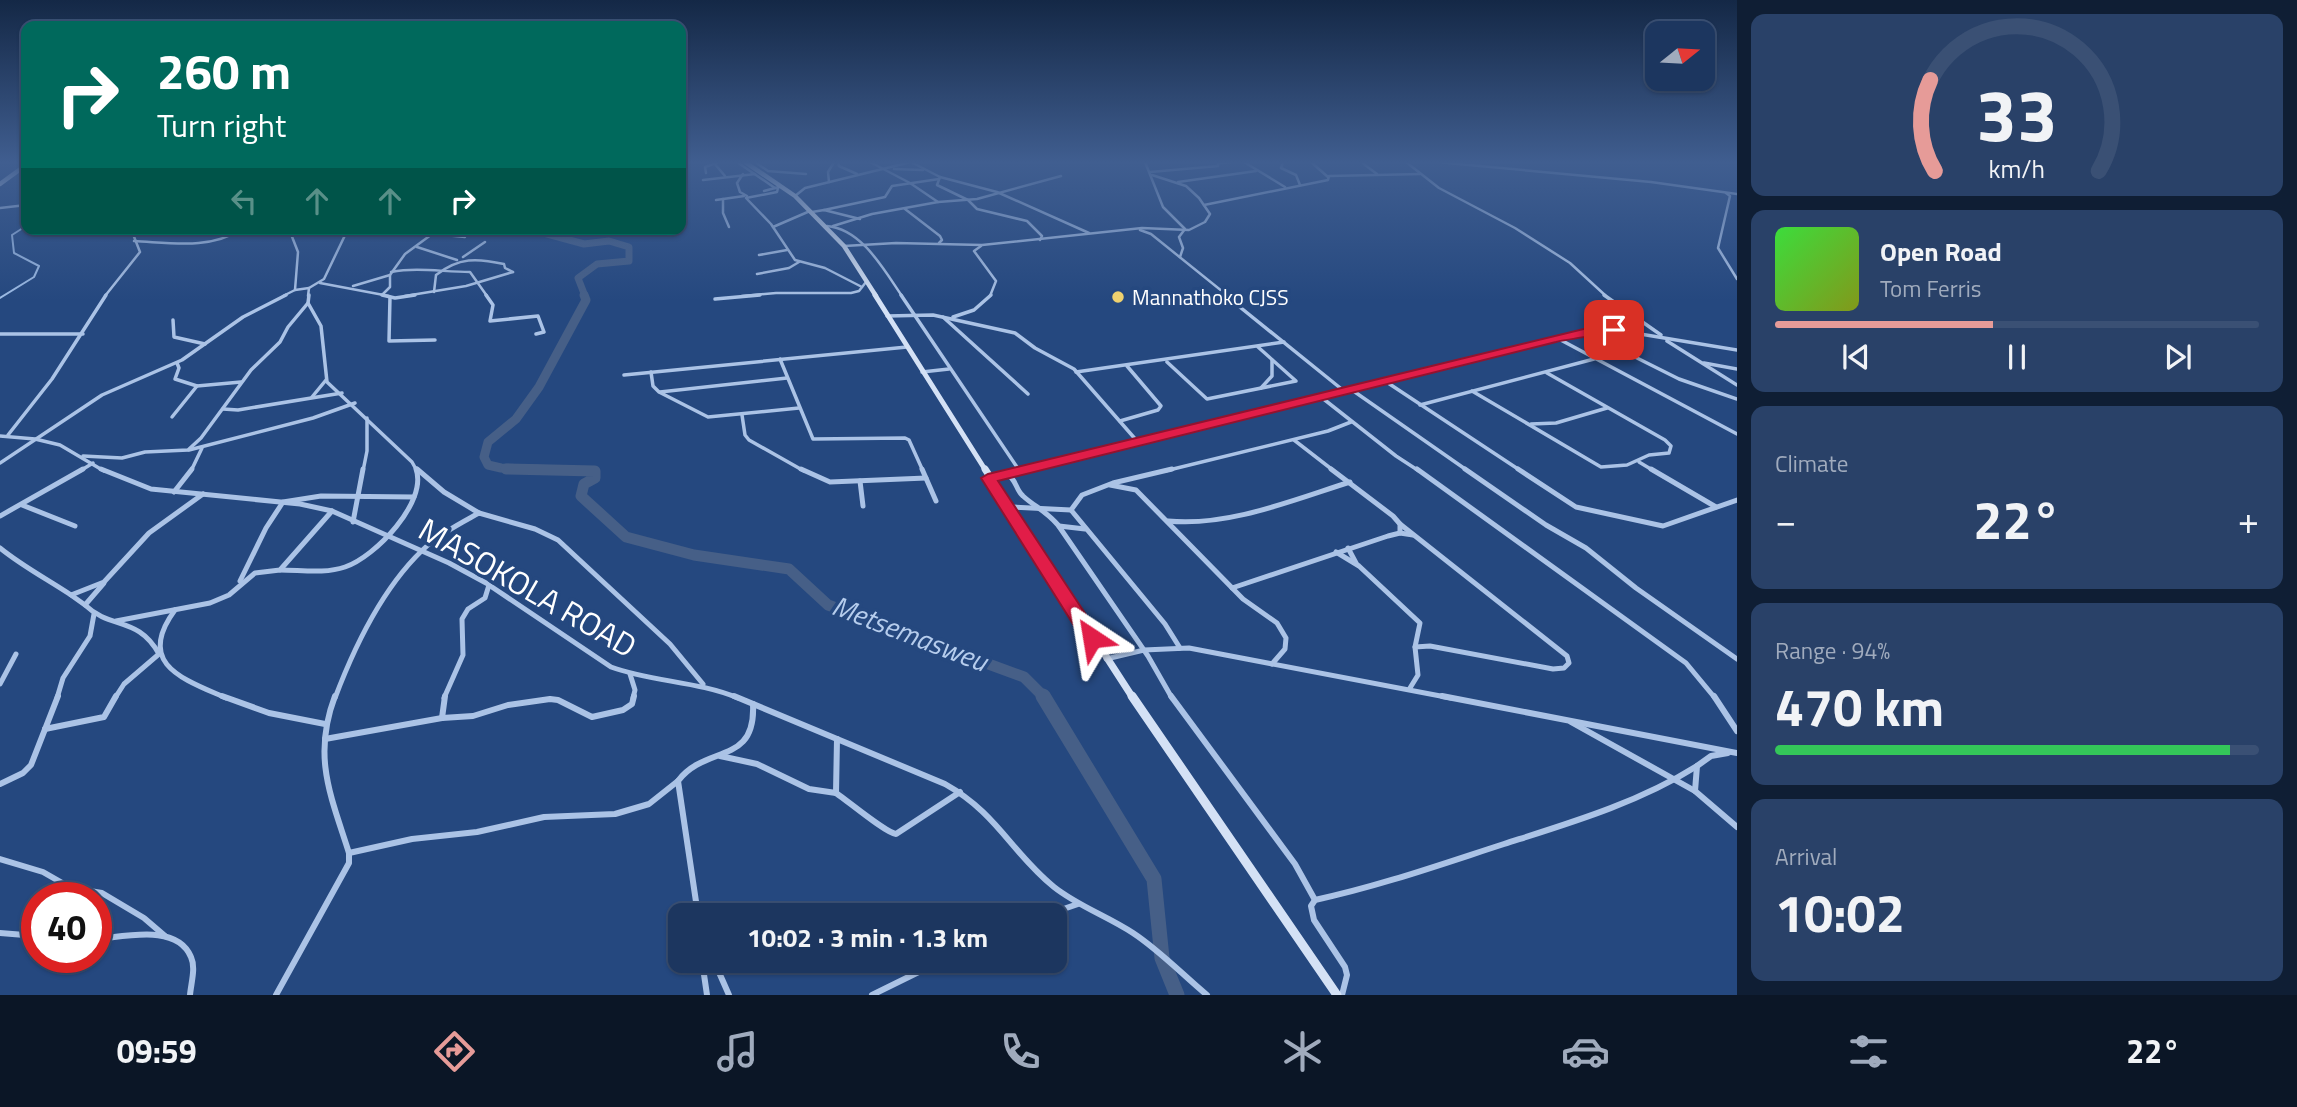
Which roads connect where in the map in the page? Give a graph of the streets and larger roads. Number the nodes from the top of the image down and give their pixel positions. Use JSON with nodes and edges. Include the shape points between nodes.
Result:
{"nodes":[{"id":1,"x":723,"y":208,"type":"edge"},
{"id":2,"x":756,"y":208,"type":"edge"},
{"id":3,"x":807,"y":208,"type":"edge"},
{"id":4,"x":831,"y":208,"type":"edge"},
{"id":5,"x":976,"y":208,"type":"edge"},
{"id":6,"x":1035,"y":208,"type":"edge"},
{"id":7,"x":1164,"y":208,"type":"edge"},
{"id":8,"x":1206,"y":208,"type":"edge"},
{"id":9,"x":1478,"y":208,"type":"edge"},
{"id":10,"x":1727,"y":208,"type":"edge"},
{"id":11,"x":904,"y":209,"type":"joint"},
{"id":12,"x":824,"y":210,"type":"junction"},
{"id":13,"x":811,"y":212,"type":"junction"},
{"id":14,"x":861,"y":219,"type":"junction"},
{"id":15,"x":830,"y":226,"type":"junction"},
{"id":16,"x":729,"y":227,"type":"dead end"},
{"id":17,"x":773,"y":227,"type":"junction"},
{"id":18,"x":1185,"y":229,"type":"junction"},
{"id":19,"x":1136,"y":230,"type":"junction"},
{"id":20,"x":1094,"y":234,"type":"junction"},
{"id":21,"x":132,"y":235,"type":"edge"},
{"id":22,"x":234,"y":235,"type":"edge"},
{"id":23,"x":291,"y":235,"type":"edge"},
{"id":24,"x":345,"y":235,"type":"edge"},
{"id":25,"x":432,"y":235,"type":"edge"},
{"id":26,"x":444,"y":235,"type":"edge"},
{"id":27,"x":465,"y":237,"type":"dead end"},
{"id":28,"x":1040,"y":240,"type":"junction"},
{"id":29,"x":134,"y":241,"type":"junction"},
{"id":30,"x":485,"y":242,"type":"dead end"},
{"id":31,"x":860,"y":243,"type":"junction"},
{"id":32,"x":938,"y":244,"type":"junction"},
{"id":33,"x":985,"y":245,"type":"junction"},
{"id":34,"x":844,"y":246,"type":"junction"},
{"id":35,"x":417,"y":247,"type":"junction"},
{"id":36,"x":787,"y":250,"type":"junction"},
{"id":37,"x":759,"y":255,"type":"dead end"},
{"id":38,"x":1180,"y":257,"type":"junction"},
{"id":39,"x":459,"y":259,"type":"junction"},
{"id":40,"x":799,"y":262,"type":"junction"},
{"id":41,"x":438,"y":272,"type":"junction"},
{"id":42,"x":391,"y":273,"type":"junction"},
{"id":43,"x":757,"y":275,"type":"dead end"},
{"id":44,"x":1737,"y":279,"type":"edge"},
{"id":45,"x":320,"y":283,"type":"junction"},
{"id":46,"x":476,"y":283,"type":"junction"},
{"id":47,"x":864,"y":284,"type":"junction"},
{"id":48,"x":346,"y":286,"type":"junction"},
{"id":49,"x":309,"y":288,"type":"junction"},
{"id":50,"x":295,"y":290,"type":"junction"},
{"id":51,"x":434,"y":292,"type":"junction"},
{"id":52,"x":383,"y":294,"type":"junction"},
{"id":53,"x":390,"y":297,"type":"junction"},
{"id":54,"x":715,"y":299,"type":"dead end"},
{"id":55,"x":308,"y":303,"type":"junction"},
{"id":56,"x":915,"y":314,"type":"junction"},
{"id":57,"x":887,"y":316,"type":"junction"},
{"id":58,"x":945,"y":317,"type":"junction"},
{"id":59,"x":173,"y":320,"type":"dead end"},
{"id":60,"x":1584,"y":331,"type":"junction"},
{"id":61,"x":0,"y":334,"type":"edge"},
{"id":62,"x":83,"y":334,"type":"junction"},
{"id":63,"x":536,"y":334,"type":"dead end"},
{"id":64,"x":1656,"y":336,"type":"junction"},
{"id":65,"x":1556,"y":338,"type":"junction"},
{"id":66,"x":1666,"y":338,"type":"junction"},
{"id":67,"x":435,"y":340,"type":"dead end"},
{"id":68,"x":1284,"y":342,"type":"junction"},
{"id":69,"x":206,"y":344,"type":"junction"},
{"id":70,"x":907,"y":347,"type":"junction"},
{"id":71,"x":1257,"y":347,"type":"junction"},
{"id":72,"x":1737,"y":350,"type":"edge"},
{"id":73,"x":780,"y":359,"type":"junction"},
{"id":74,"x":1595,"y":359,"type":"junction"},
{"id":75,"x":1272,"y":360,"type":"junction"},
{"id":76,"x":1166,"y":361,"type":"junction"},
{"id":77,"x":177,"y":363,"type":"junction"},
{"id":78,"x":1700,"y":363,"type":"junction"},
{"id":79,"x":1127,"y":366,"type":"junction"},
{"id":80,"x":949,"y":369,"type":"junction"},
{"id":81,"x":1737,"y":369,"type":"edge"},
{"id":82,"x":651,"y":372,"type":"junction"},
{"id":83,"x":922,"y":372,"type":"junction"},
{"id":84,"x":1076,"y":372,"type":"junction"},
{"id":85,"x":1548,"y":373,"type":"junction"},
{"id":86,"x":624,"y":375,"type":"dead end"},
{"id":87,"x":787,"y":378,"type":"junction"},
{"id":88,"x":326,"y":380,"type":"junction"},
{"id":89,"x":1385,"y":381,"type":"junction"},
{"id":90,"x":243,"y":382,"type":"junction"},
{"id":91,"x":1737,"y":385,"type":"edge"},
{"id":92,"x":197,"y":386,"type":"junction"},
{"id":93,"x":1260,"y":389,"type":"junction"},
{"id":94,"x":1352,"y":390,"type":"junction"},
{"id":95,"x":1345,"y":391,"type":"junction"},
{"id":96,"x":1472,"y":391,"type":"junction"},
{"id":97,"x":659,"y":392,"type":"junction"},
{"id":98,"x":342,"y":393,"type":"junction"},
{"id":99,"x":1028,"y":394,"type":"dead end"},
{"id":100,"x":1321,"y":397,"type":"junction"},
{"id":101,"x":308,"y":399,"type":"junction"},
{"id":102,"x":1737,"y":399,"type":"edge"},
{"id":103,"x":355,"y":403,"type":"junction"},
{"id":104,"x":1420,"y":405,"type":"junction"},
{"id":105,"x":799,"y":408,"type":"junction"},
{"id":106,"x":1608,"y":408,"type":"junction"},
{"id":107,"x":223,"y":409,"type":"junction"},
{"id":108,"x":742,"y":415,"type":"junction"},
{"id":109,"x":172,"y":417,"type":"dead end"},
{"id":110,"x":367,"y":418,"type":"junction"},
{"id":111,"x":1121,"y":421,"type":"junction"},
{"id":112,"x":1351,"y":421,"type":"junction"},
{"id":113,"x":1523,"y":421,"type":"junction"},
{"id":114,"x":1737,"y":434,"type":"edge"},
{"id":115,"x":4,"y":436,"type":"edge"},
{"id":116,"x":35,"y":439,"type":"junction"},
{"id":117,"x":1293,"y":439,"type":"junction"},
{"id":118,"x":1138,"y":441,"type":"junction"},
{"id":119,"x":203,"y":447,"type":"junction"},
{"id":120,"x":188,"y":450,"type":"junction"},
{"id":121,"x":81,"y":455,"type":"junction"},
{"id":122,"x":1638,"y":462,"type":"junction"},
{"id":123,"x":0,"y":463,"type":"edge"},
{"id":124,"x":93,"y":463,"type":"junction"},
{"id":125,"x":417,"y":468,"type":"junction"},
{"id":126,"x":1019,"y":470,"type":"junction"},
{"id":127,"x":1007,"y":474,"type":"junction"},
{"id":128,"x":1132,"y":477,"type":"junction"},
{"id":129,"x":926,"y":478,"type":"junction"},
{"id":130,"x":988,"y":478,"type":"junction"},
{"id":131,"x":860,"y":481,"type":"junction"},
{"id":132,"x":1350,"y":482,"type":"junction"},
{"id":133,"x":1110,"y":485,"type":"junction"},
{"id":134,"x":1136,"y":490,"type":"junction"},
{"id":135,"x":174,"y":492,"type":"junction"},
{"id":136,"x":203,"y":494,"type":"junction"},
{"id":137,"x":359,"y":497,"type":"junction"},
{"id":138,"x":415,"y":497,"type":"junction"},
{"id":139,"x":1737,"y":500,"type":"edge"},
{"id":140,"x":936,"y":501,"type":"dead end"},
{"id":141,"x":283,"y":502,"type":"junction"},
{"id":142,"x":22,"y":504,"type":"junction"},
{"id":143,"x":863,"y":506,"type":"dead end"},
{"id":144,"x":1007,"y":506,"type":"junction"},
{"id":145,"x":1716,"y":507,"type":"junction"},
{"id":146,"x":1045,"y":510,"type":"junction"},
{"id":147,"x":1071,"y":510,"type":"junction"},
{"id":148,"x":332,"y":511,"type":"junction"},
{"id":149,"x":479,"y":513,"type":"junction"},
{"id":150,"x":0,"y":516,"type":"edge"},
{"id":151,"x":1167,"y":521,"type":"junction"},
{"id":152,"x":353,"y":522,"type":"junction"},
{"id":153,"x":1190,"y":524,"type":"junction"},
{"id":154,"x":1400,"y":524,"type":"junction"},
{"id":155,"x":75,"y":526,"type":"dead end"},
{"id":156,"x":1058,"y":526,"type":"junction"},
{"id":157,"x":1085,"y":529,"type":"junction"},
{"id":158,"x":1400,"y":533,"type":"junction"},
{"id":159,"x":388,"y":535,"type":"junction"},
{"id":160,"x":1414,"y":535,"type":"junction"},
{"id":161,"x":1183,"y":539,"type":"junction"},
{"id":162,"x":0,"y":548,"type":"edge"},
{"id":163,"x":1348,"y":548,"type":"junction"},
{"id":164,"x":422,"y":551,"type":"junction"},
{"id":165,"x":1336,"y":552,"type":"junction"},
{"id":166,"x":1357,"y":564,"type":"junction"},
{"id":167,"x":280,"y":569,"type":"junction"},
{"id":168,"x":104,"y":582,"type":"junction"},
{"id":169,"x":238,"y":585,"type":"junction"},
{"id":170,"x":489,"y":585,"type":"junction"},
{"id":171,"x":1232,"y":588,"type":"junction"},
{"id":172,"x":71,"y":595,"type":"junction"},
{"id":173,"x":85,"y":606,"type":"junction"},
{"id":174,"x":176,"y":610,"type":"junction"},
{"id":175,"x":94,"y":614,"type":"junction"},
{"id":176,"x":116,"y":621,"type":"junction"},
{"id":177,"x":1415,"y":647,"type":"junction"},
{"id":178,"x":1180,"y":648,"type":"junction"},
{"id":179,"x":1144,"y":650,"type":"junction"},
{"id":180,"x":16,"y":654,"type":"dead end"},
{"id":181,"x":159,"y":654,"type":"junction"},
{"id":182,"x":1105,"y":659,"type":"junction"},
{"id":183,"x":1737,"y":659,"type":"edge"},
{"id":184,"x":1272,"y":664,"type":"junction"},
{"id":185,"x":630,"y":674,"type":"junction"},
{"id":186,"x":0,"y":684,"type":"edge"},
{"id":187,"x":703,"y":685,"type":"junction"},
{"id":188,"x":1409,"y":689,"type":"junction"},
{"id":189,"x":753,"y":704,"type":"junction"},
{"id":190,"x":442,"y":718,"type":"junction"},
{"id":191,"x":1565,"y":719,"type":"junction"},
{"id":192,"x":325,"y":724,"type":"junction"},
{"id":193,"x":45,"y":729,"type":"junction"},
{"id":194,"x":1737,"y":730,"type":"edge"},
{"id":195,"x":325,"y":738,"type":"junction"},
{"id":196,"x":837,"y":739,"type":"junction"},
{"id":197,"x":1736,"y":753,"type":"edge"},
{"id":198,"x":719,"y":755,"type":"junction"},
{"id":199,"x":1697,"y":766,"type":"junction"},
{"id":200,"x":678,"y":781,"type":"junction"},
{"id":201,"x":1673,"y":781,"type":"junction"},
{"id":202,"x":0,"y":784,"type":"edge"},
{"id":203,"x":1695,"y":791,"type":"junction"},
{"id":204,"x":960,"y":792,"type":"junction"},
{"id":205,"x":836,"y":793,"type":"junction"},
{"id":206,"x":1737,"y":827,"type":"edge"},
{"id":207,"x":349,"y":853,"type":"junction"},
{"id":208,"x":0,"y":859,"type":"edge"},
{"id":209,"x":1315,"y":900,"type":"junction"},
{"id":210,"x":696,"y":903,"type":"edge"},
{"id":211,"x":1078,"y":904,"type":"junction"},
{"id":212,"x":1067,"y":908,"type":"edge"},
{"id":213,"x":0,"y":933,"type":"edge"},
{"id":214,"x":21,"y":935,"type":"edge"},
{"id":215,"x":165,"y":936,"type":"junction"},
{"id":216,"x":112,"y":938,"type":"edge"},
{"id":217,"x":704,"y":973,"type":"edge"},
{"id":218,"x":719,"y":973,"type":"edge"},
{"id":219,"x":917,"y":973,"type":"edge"},
{"id":220,"x":190,"y":995,"type":"edge"},
{"id":221,"x":276,"y":995,"type":"edge"},
{"id":222,"x":707,"y":995,"type":"edge"},
{"id":223,"x":729,"y":995,"type":"edge"},
{"id":224,"x":872,"y":995,"type":"edge"},
{"id":225,"x":1207,"y":995,"type":"edge"},
{"id":226,"x":1337,"y":995,"type":"edge"},
{"id":227,"x":1342,"y":995,"type":"edge"}],
"edges":[{"from":1,"to":16,"type":"street"},
{"from":2,"to":17,"type":"street"},
{"from":3,"to":13,"type":"street"},
{"from":4,"to":12,"type":"street"},
{"from":5,"to":28,"type":"street","via":[[1029,222],[1042,236]]},
{"from":6,"to":20,"type":"street"},
{"from":7,"to":18,"type":"street"},
{"from":8,"to":18,"type":"street","via":[[1207,221]]},
{"from":9,"to":66,"type":"street","via":[[1570,263],[1614,304]]},
{"from":10,"to":44,"type":"street","via":[[1717,248]]},
{"from":11,"to":14,"type":"street"},
{"from":11,"to":32,"type":"street","via":[[940,236]]},
{"from":12,"to":13,"type":"street"},
{"from":12,"to":14,"type":"street"},
{"from":13,"to":15,"type":"street"},
{"from":13,"to":17,"type":"street"},
{"from":14,"to":15,"type":"street"},
{"from":15,"to":31,"type":"street"},
{"from":15,"to":34,"type":"street"},
{"from":17,"to":36,"type":"street"},
{"from":18,"to":19,"type":"street","via":[[1174,233]]},
{"from":18,"to":38,"type":"street","via":[[1180,237]]},
{"from":19,"to":20,"type":"street"},
{"from":19,"to":38,"type":"street","via":[[1151,234]]},
{"from":20,"to":28,"type":"street"},
{"from":21,"to":29,"type":"street"},
{"from":22,"to":29,"type":"street","via":[[211,244]]},
{"from":23,"to":50,"type":"street","via":[[298,252]]},
{"from":24,"to":45,"type":"street"},
{"from":25,"to":35,"type":"street"},
{"from":26,"to":27,"type":"street"},
{"from":28,"to":33,"type":"street"},
{"from":29,"to":62,"type":"street","via":[[138,257],[97,304]]},
{"from":30,"to":39,"type":"street"},
{"from":31,"to":32,"type":"street"},
{"from":31,"to":34,"type":"street"},
{"from":31,"to":56,"type":"street"},
{"from":32,"to":33,"type":"street"},
{"from":33,"to":58,"type":"street","via":[[975,251],[996,281],[995,290],[973,311]]},
{"from":34,"to":47,"type":"street"},
{"from":35,"to":39,"type":"street"},
{"from":35,"to":42,"type":"street","via":[[397,258]]},
{"from":36,"to":37,"type":"street"},
{"from":36,"to":40,"type":"street"},
{"from":38,"to":68,"type":"street"},
{"from":39,"to":41,"type":"street"},
{"from":39,"to":46,"type":"street","via":[[504,264],[513,272]]},
{"from":40,"to":43,"type":"street"},
{"from":40,"to":47,"type":"street"},
{"from":41,"to":42,"type":"street","via":[[410,268]]},
{"from":41,"to":46,"type":"street","via":[[468,271]]},
{"from":41,"to":51,"type":"street"},
{"from":42,"to":48,"type":"street","via":[[367,284]]},
{"from":42,"to":52,"type":"street","via":[[390,287]]},
{"from":45,"to":48,"type":"street"},
{"from":45,"to":49,"type":"street"},
{"from":46,"to":51,"type":"street"},
{"from":46,"to":63,"type":"street","via":[[493,305],[490,321],[538,316],[544,332]]},
{"from":47,"to":54,"type":"street","via":[[858,292],[845,294],[776,293]]},
{"from":47,"to":57,"type":"street"},
{"from":48,"to":52,"type":"street"},
{"from":49,"to":50,"type":"street"},
{"from":49,"to":55,"type":"street"},
{"from":50,"to":69,"type":"street","via":[[243,317]]},
{"from":51,"to":53,"type":"street"},
{"from":52,"to":53,"type":"street"},
{"from":53,"to":67,"type":"street","via":[[388,341]]},
{"from":55,"to":88,"type":"street","via":[[321,326]]},
{"from":55,"to":90,"type":"street"},
{"from":56,"to":57,"type":"street"},
{"from":56,"to":58,"type":"street"},
{"from":56,"to":80,"type":"street"},
{"from":57,"to":70,"type":"street"},
{"from":58,"to":84,"type":"street","via":[[1013,332]]},
{"from":58,"to":99,"type":"street"},
{"from":59,"to":69,"type":"street","via":[[174,337]]},
{"from":60,"to":64,"type":"street"},
{"from":60,"to":65,"type":"street"},
{"from":60,"to":102,"type":"street","via":[[1679,379]]},
{"from":61,"to":62,"type":"street"},
{"from":62,"to":115,"type":"street","via":[[58,372]]},
{"from":64,"to":66,"type":"street"},
{"from":64,"to":78,"type":"street"},
{"from":65,"to":74,"type":"street"},
{"from":65,"to":89,"type":"street"},
{"from":66,"to":72,"type":"street"},
{"from":68,"to":71,"type":"street"},
{"from":68,"to":95,"type":"street"},
{"from":69,"to":77,"type":"street"},
{"from":70,"to":73,"type":"street"},
{"from":70,"to":83,"type":"street"},
{"from":71,"to":75,"type":"street"},
{"from":71,"to":76,"type":"street"},
{"from":73,"to":82,"type":"street"},
{"from":73,"to":87,"type":"street"},
{"from":74,"to":85,"type":"street"},
{"from":74,"to":114,"type":"street"},
{"from":75,"to":93,"type":"street","via":[[1272,376]]},
{"from":75,"to":93,"type":"street","via":[[1296,381]]},
{"from":76,"to":79,"type":"street"},
{"from":76,"to":93,"type":"street","via":[[1204,399]]},
{"from":77,"to":92,"type":"street","via":[[175,379]]},
{"from":77,"to":116,"type":"street","via":[[107,392]]},
{"from":78,"to":81,"type":"street"},
{"from":78,"to":91,"type":"street"},
{"from":79,"to":84,"type":"street"},
{"from":79,"to":111,"type":"street","via":[[1161,406]]},
{"from":80,"to":83,"type":"street"},
{"from":80,"to":126,"type":"street"},
{"from":82,"to":86,"type":"street"},
{"from":82,"to":97,"type":"street"},
{"from":83,"to":130,"type":"street"},
{"from":84,"to":111,"type":"street"},
{"from":85,"to":96,"type":"street"},
{"from":85,"to":106,"type":"street"},
{"from":87,"to":97,"type":"street"},
{"from":87,"to":105,"type":"street"},
{"from":88,"to":98,"type":"street"},
{"from":88,"to":101,"type":"street"},
{"from":89,"to":94,"type":"street"},
{"from":89,"to":104,"type":"street"},
{"from":90,"to":92,"type":"street"},
{"from":90,"to":107,"type":"street"},
{"from":92,"to":109,"type":"street"},
{"from":94,"to":95,"type":"street"},
{"from":94,"to":183,"type":"street","via":[[1586,548]]},
{"from":95,"to":100,"type":"street"},
{"from":96,"to":104,"type":"street"},
{"from":96,"to":113,"type":"street"},
{"from":97,"to":108,"type":"street","via":[[703,416]]},
{"from":98,"to":101,"type":"street"},
{"from":98,"to":103,"type":"street"},
{"from":100,"to":112,"type":"street"},
{"from":100,"to":118,"type":"street"},
{"from":101,"to":107,"type":"street"},
{"from":103,"to":110,"type":"street"},
{"from":103,"to":119,"type":"street"},
{"from":104,"to":145,"type":"street","via":[[1576,507],[1662,526]]},
{"from":105,"to":108,"type":"street"},
{"from":105,"to":129,"type":"street","via":[[816,440],[905,438]]},
{"from":106,"to":113,"type":"street","via":[[1545,425]]},
{"from":106,"to":122,"type":"street","via":[[1671,446],[1669,453],[1649,455]]},
{"from":107,"to":120,"type":"street"},
{"from":108,"to":131,"type":"street","via":[[749,440],[824,481]]},
{"from":110,"to":125,"type":"street"},
{"from":110,"to":137,"type":"street"},
{"from":111,"to":118,"type":"street"},
{"from":112,"to":117,"type":"street"},
{"from":112,"to":194,"type":"street","via":[[1686,663]]},
{"from":113,"to":122,"type":"street","via":[[1601,467]]},
{"from":115,"to":116,"type":"street","name":"MASOKOLA ROAD"},
{"from":116,"to":121,"type":"street","name":"MASOKOLA ROAD"},
{"from":116,"to":123,"type":"street"},
{"from":117,"to":128,"type":"street"},
{"from":117,"to":132,"type":"street"},
{"from":118,"to":126,"type":"street"},
{"from":119,"to":120,"type":"street"},
{"from":119,"to":135,"type":"street"},
{"from":120,"to":121,"type":"street","via":[[122,458]]},
{"from":121,"to":124,"type":"street","name":"MASOKOLA ROAD"},
{"from":122,"to":145,"type":"street"},
{"from":124,"to":135,"type":"street","name":"MASOKOLA ROAD","via":[[120,480]]},
{"from":124,"to":142,"type":"street"},
{"from":125,"to":138,"type":"street"},
{"from":125,"to":149,"type":"street","via":[[444,492]]},
{"from":126,"to":127,"type":"street"},
{"from":127,"to":130,"type":"street"},
{"from":127,"to":146,"type":"street","via":[[1016,479],[1024,498]]},
{"from":128,"to":133,"type":"street"},
{"from":128,"to":134,"type":"street"},
{"from":129,"to":131,"type":"street"},
{"from":129,"to":140,"type":"street"},
{"from":130,"to":144,"type":"street"},
{"from":131,"to":143,"type":"street"},
{"from":132,"to":153,"type":"street"},
{"from":132,"to":154,"type":"street"},
{"from":133,"to":134,"type":"street"},
{"from":133,"to":147,"type":"street","via":[[1082,495]]},
{"from":134,"to":151,"type":"street"},
{"from":135,"to":136,"type":"street","name":"MASOKOLA ROAD"},
{"from":136,"to":141,"type":"street","name":"MASOKOLA ROAD"},
{"from":136,"to":168,"type":"street","via":[[149,533]]},
{"from":137,"to":138,"type":"street"},
{"from":137,"to":141,"type":"street"},
{"from":137,"to":152,"type":"street"},
{"from":138,"to":159,"type":"street"},
{"from":139,"to":145,"type":"street"},
{"from":141,"to":148,"type":"street","name":"MASOKOLA ROAD"},
{"from":141,"to":169,"type":"street"},
{"from":142,"to":150,"type":"street"},
{"from":142,"to":155,"type":"street"},
{"from":144,"to":146,"type":"street"},
{"from":144,"to":182,"type":"street"},
{"from":146,"to":147,"type":"street"},
{"from":146,"to":156,"type":"street"},
{"from":147,"to":157,"type":"street"},
{"from":148,"to":152,"type":"street","name":"MASOKOLA ROAD"},
{"from":148,"to":167,"type":"street"},
{"from":149,"to":164,"type":"street"},
{"from":149,"to":187,"type":"street","via":[[552,536],[574,552],[602,584],[677,650]]},
{"from":151,"to":153,"type":"street"},
{"from":151,"to":161,"type":"street"},
{"from":152,"to":159,"type":"street","name":"MASOKOLA ROAD"},
{"from":153,"to":161,"type":"street"},
{"from":154,"to":158,"type":"street"},
{"from":154,"to":160,"type":"street"},
{"from":156,"to":157,"type":"street"},
{"from":156,"to":179,"type":"street"},
{"from":157,"to":178,"type":"street"},
{"from":158,"to":160,"type":"street"},
{"from":158,"to":163,"type":"street"},
{"from":159,"to":164,"type":"street","name":"MASOKOLA ROAD"},
{"from":159,"to":167,"type":"street","via":[[359,562],[344,568]]},
{"from":160,"to":177,"type":"street","via":[[1503,603],[1567,656],[1569,663],[1553,669]]},
{"from":161,"to":171,"type":"street"},
{"from":162,"to":172,"type":"street"},
{"from":163,"to":165,"type":"street"},
{"from":163,"to":166,"type":"street"},
{"from":164,"to":170,"type":"street","name":"MASOKOLA ROAD"},
{"from":164,"to":192,"type":"street","via":[[378,607]]},
{"from":165,"to":166,"type":"street"},
{"from":165,"to":171,"type":"street"},
{"from":166,"to":177,"type":"street","via":[[1417,619],[1421,628]]},
{"from":167,"to":169,"type":"street","via":[[255,573]]},
{"from":168,"to":172,"type":"street"},
{"from":168,"to":173,"type":"street"},
{"from":169,"to":174,"type":"street","via":[[216,601]]},
{"from":170,"to":185,"type":"street","name":"MASOKOLA ROAD","via":[[576,646]]},
{"from":170,"to":190,"type":"street","via":[[485,598],[462,619],[463,655],[445,694]]},
{"from":171,"to":184,"type":"street","via":[[1283,630],[1285,649]]},
{"from":172,"to":173,"type":"street"},
{"from":173,"to":175,"type":"street"},
{"from":174,"to":176,"type":"street"},
{"from":174,"to":181,"type":"street","via":[[163,629]]},
{"from":175,"to":176,"type":"street"},
{"from":175,"to":193,"type":"street","via":[[90,636],[63,678]]},
{"from":176,"to":181,"type":"street","via":[[149,637]]},
{"from":177,"to":188,"type":"street","via":[[1417,677]]},
{"from":178,"to":179,"type":"street"},
{"from":178,"to":184,"type":"street"},
{"from":179,"to":182,"type":"street"},
{"from":179,"to":209,"type":"street","via":[[1188,722],[1295,864]]},
{"from":180,"to":186,"type":"street"},
{"from":181,"to":192,"type":"street","via":[[174,674],[259,711]]},
{"from":181,"to":193,"type":"street","via":[[124,684],[104,717]]},
{"from":182,"to":226,"type":"street"},
{"from":184,"to":188,"type":"street"},
{"from":185,"to":187,"type":"street","name":"MASOKOLA ROAD"},
{"from":185,"to":190,"type":"street","via":[[635,690],[632,704],[623,710],[592,717],[550,699]]},
{"from":187,"to":189,"type":"street","name":"MASOKOLA ROAD"},
{"from":188,"to":191,"type":"street"},
{"from":189,"to":196,"type":"street","name":"MASOKOLA ROAD"},
{"from":189,"to":198,"type":"street","via":[[749,734]]},
{"from":190,"to":195,"type":"street"},
{"from":191,"to":197,"type":"street"},
{"from":191,"to":201,"type":"street"},
{"from":192,"to":195,"type":"street"},
{"from":193,"to":202,"type":"street","via":[[28,769]]},
{"from":195,"to":207,"type":"street","via":[[324,769]]},
{"from":196,"to":204,"type":"street","name":"MASOKOLA ROAD"},
{"from":196,"to":205,"type":"street"},
{"from":197,"to":199,"type":"street","via":[[1712,756]]},
{"from":198,"to":200,"type":"street","via":[[687,769]]},
{"from":198,"to":205,"type":"street","via":[[762,765],[808,790]]},
{"from":199,"to":201,"type":"street"},
{"from":199,"to":203,"type":"street"},
{"from":200,"to":207,"type":"street","via":[[649,804],[615,814],[544,817]]},
{"from":200,"to":210,"type":"street"},
{"from":201,"to":203,"type":"street"},
{"from":201,"to":209,"type":"street","via":[[1503,846],[1366,889]]},
{"from":203,"to":206,"type":"street"},
{"from":204,"to":205,"type":"street","via":[[891,835]]},
{"from":204,"to":211,"type":"street","name":"MASOKOLA ROAD","via":[[991,817],[1037,872]]},
{"from":207,"to":221,"type":"street","via":[[349,863],[333,895]]},
{"from":208,"to":215,"type":"street","via":[[43,872],[71,888],[102,893]]},
{"from":209,"to":227,"type":"street","via":[[1311,906],[1314,920],[1348,975]]},
{"from":211,"to":212,"type":"street"},
{"from":211,"to":225,"type":"street","name":"MASOKOLA ROAD","via":[[1133,933]]},
{"from":213,"to":214,"type":"street"},
{"from":215,"to":216,"type":"street"},
{"from":215,"to":220,"type":"street","via":[[180,942],[192,958]]},
{"from":217,"to":222,"type":"street"},
{"from":218,"to":223,"type":"street"},
{"from":219,"to":224,"type":"street"}]}
